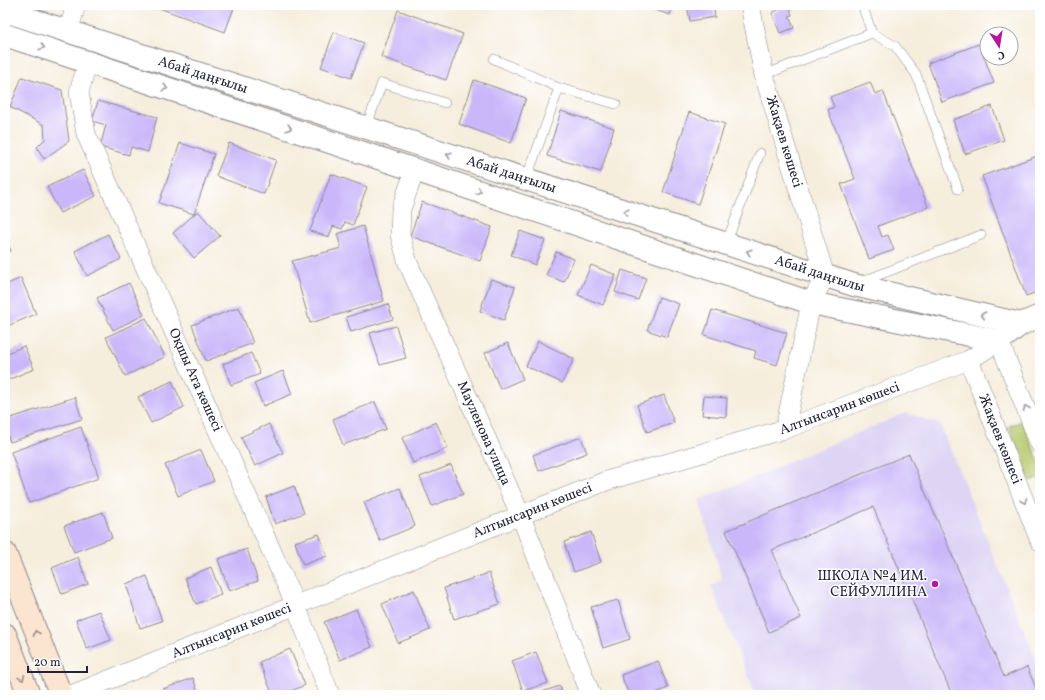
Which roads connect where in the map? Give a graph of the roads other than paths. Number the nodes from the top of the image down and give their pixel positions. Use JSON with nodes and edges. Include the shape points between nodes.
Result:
{"nodes":[{"id":1,"x":76,"y":5,"type":"edge"},
{"id":2,"x":750,"y":5,"type":"edge"},
{"id":3,"x":862,"y":5,"type":"edge"},
{"id":4,"x":5,"y":11,"type":"edge"},
{"id":5,"x":68,"y":32,"type":"junction"},
{"id":6,"x":872,"y":33,"type":"junction"},
{"id":7,"x":5,"y":35,"type":"edge"},
{"id":8,"x":494,"y":59,"type":"dead end"},
{"id":9,"x":88,"y":62,"type":"junction"},
{"id":10,"x":764,"y":75,"type":"junction"},
{"id":11,"x":559,"y":88,"type":"junction"},
{"id":12,"x":444,"y":103,"type":"dead end"},
{"id":13,"x":616,"y":104,"type":"dead end"},
{"id":14,"x":366,"y":128,"type":"junction"},
{"id":15,"x":760,"y":153,"type":"dead end"},
{"id":16,"x":415,"y":170,"type":"junction"},
{"id":17,"x":526,"y":180,"type":"junction"},
{"id":18,"x":958,"y":189,"type":"dead end"},
{"id":19,"x":981,"y":235,"type":"dead end"},
{"id":20,"x":726,"y":244,"type":"junction"},
{"id":21,"x":825,"y":276,"type":"junction"},
{"id":22,"x":854,"y":285,"type":"junction"},
{"id":23,"x":811,"y":303,"type":"junction"},
{"id":24,"x":1030,"y":320,"type":"edge"},
{"id":25,"x":999,"y":341,"type":"junction"},
{"id":26,"x":969,"y":360,"type":"junction"},
{"id":27,"x":785,"y":429,"type":"junction"},
{"id":28,"x":1040,"y":444,"type":"edge"},
{"id":29,"x":520,"y":514,"type":"junction"},
{"id":30,"x":1040,"y":541,"type":"edge"},
{"id":31,"x":5,"y":553,"type":"edge"},
{"id":32,"x":296,"y":606,"type":"junction"},
{"id":33,"x":5,"y":634,"type":"edge"},
{"id":34,"x":29,"y":695,"type":"edge"},
{"id":35,"x":61,"y":695,"type":"edge"},
{"id":36,"x":71,"y":695,"type":"edge"},
{"id":37,"x":330,"y":695,"type":"edge"},
{"id":38,"x":591,"y":695,"type":"edge"}],
"edges":[{"from":1,"to":5,"type":"street"},
{"from":2,"to":10,"type":"street","name":"Жақаев көшесі"},
{"from":3,"to":6,"type":"lane"},
{"from":4,"to":5,"type":"street","name":"Абай даңғылы"},
{"from":5,"to":14,"type":"street","name":"Абай даңғылы"},
{"from":6,"to":10,"type":"lane"},
{"from":6,"to":18,"type":"lane","via":[[895,46],[916,74]]},
{"from":7,"to":9,"type":"street","name":"Абай даңғылы","one_way":true},
{"from":8,"to":11,"type":"lane"},
{"from":9,"to":16,"type":"street","name":"Абай даңғылы","one_way":true},
{"from":9,"to":32,"type":"street","name":"Оқшы Ата көшесі","via":[[79,92],[86,134]]},
{"from":10,"to":21,"type":"street","name":"Жақаев көшесі"},
{"from":11,"to":13,"type":"lane"},
{"from":11,"to":17,"type":"lane"},
{"from":12,"to":14,"type":"lane","via":[[382,83]]},
{"from":17,"to":14,"type":"street","name":"Абай даңғылы","one_way":true},
{"from":15,"to":20,"type":"lane"},
{"from":16,"to":23,"type":"street","name":"Абай даңғылы","one_way":true},
{"from":16,"to":29,"type":"street","name":"Мауленова улица","via":[[401,209],[400,235],[408,263]]},
{"from":20,"to":17,"type":"street","name":"Абай даңғылы","one_way":true},
{"from":19,"to":22,"type":"lane"},
{"from":21,"to":20,"type":"street","name":"Абай даңғылы","one_way":true},
{"from":21,"to":22,"type":"street","name":"Абай даңғылы"},
{"from":21,"to":23,"type":"street"},
{"from":24,"to":22,"type":"street","name":"Абай даңғылы","one_way":true},
{"from":23,"to":25,"type":"street","name":"Абай даңғылы"},
{"from":23,"to":27,"type":"street"},
{"from":24,"to":25,"type":"street"},
{"from":25,"to":26,"type":"street","name":"Алтынсарин көшесі"},
{"from":28,"to":25,"type":"street","one_way":true},
{"from":26,"to":27,"type":"street","name":"Алтынсарин көшесі"},
{"from":26,"to":30,"type":"street","name":"Жақаев көшесі","one_way":true},
{"from":27,"to":29,"type":"street","name":"Алтынсарин көшесі","via":[[606,481]]},
{"from":29,"to":32,"type":"street","name":"Алтынсарин көшесі"},
{"from":29,"to":38,"type":"street","name":"Мауленова улица"},
{"from":35,"to":31,"type":"main road","one_way":true},
{"from":32,"to":36,"type":"street","name":"Алтынсарин көшесі"},
{"from":32,"to":37,"type":"street","name":"Оқшы Ата көшесі"},
{"from":33,"to":34,"type":"main road","one_way":true}]}
